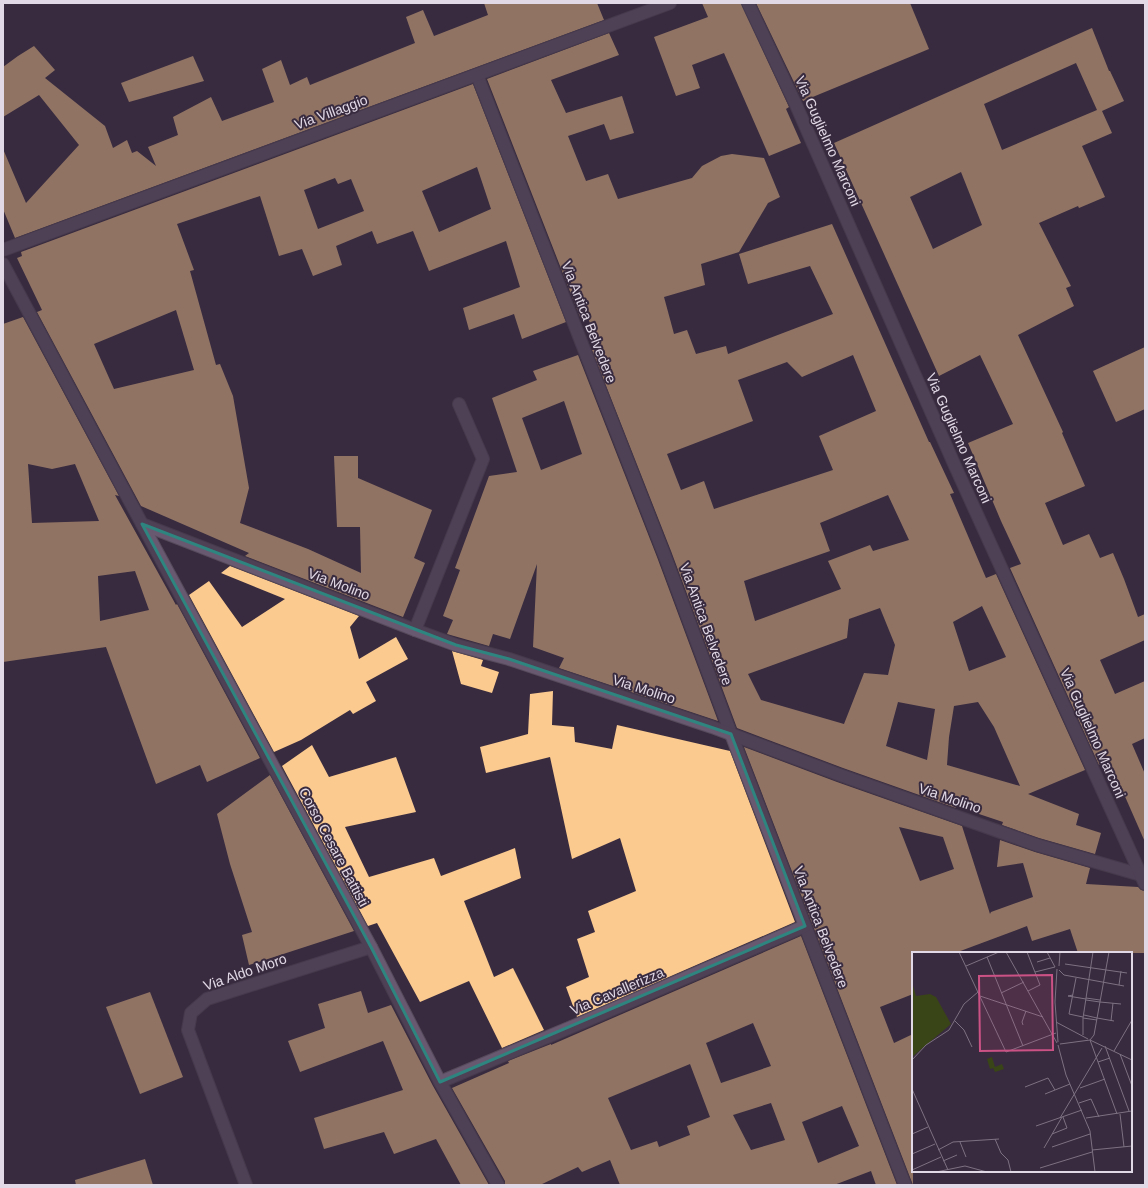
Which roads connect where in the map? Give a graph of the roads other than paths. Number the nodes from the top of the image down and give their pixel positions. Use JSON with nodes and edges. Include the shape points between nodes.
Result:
{"nodes":[{"id":1,"x":670,"y":3,"type":"edge"},
{"id":2,"x":748,"y":3,"type":"edge"},
{"id":3,"x":476,"y":74,"type":"junction"},
{"id":4,"x":3,"y":250,"type":"edge"},
{"id":5,"x":3,"y":264,"type":"edge"},
{"id":6,"x":459,"y":404,"type":"dead end"},
{"id":7,"x":142,"y":524,"type":"junction"},
{"id":8,"x":415,"y":630,"type":"junction"},
{"id":9,"x":731,"y":734,"type":"junction"},
{"id":10,"x":1143,"y":879,"type":"edge"},
{"id":11,"x":805,"y":926,"type":"junction"},
{"id":12,"x":371,"y":946,"type":"junction"},
{"id":13,"x":440,"y":1082,"type":"junction"},
{"id":14,"x":246,"y":1185,"type":"edge"},
{"id":15,"x":498,"y":1185,"type":"edge"},
{"id":16,"x":905,"y":1185,"type":"edge"}],
"edges":[{"from":1,"to":3,"type":"street","name":"Via Villaggio"},
{"from":2,"to":10,"type":"street","name":"Via Guglielmo Marconi"},
{"from":3,"to":4,"type":"street","name":"Via Villaggio"},
{"from":3,"to":9,"type":"street","name":"Via Antica Belvedere","via":[[658,539]]},
{"from":5,"to":7,"type":"street","name":"Corso Cesare Battisti"},
{"from":6,"to":8,"type":"street","via":[[483,459]]},
{"from":7,"to":8,"type":"street","name":"Via Molino"},
{"from":7,"to":12,"type":"street","name":"Corso Cesare Battisti"},
{"from":8,"to":9,"type":"street","name":"Via Molino"},
{"from":9,"to":10,"type":"street","name":"Via Molino","via":[[1038,845]]},
{"from":9,"to":11,"type":"street","name":"Via Antica Belvedere"},
{"from":11,"to":13,"type":"street","name":"Via Cavallerizza"},
{"from":11,"to":16,"type":"street","name":"Via Antica Belvedere"},
{"from":12,"to":13,"type":"street","name":"Corso Cesare Battisti"},
{"from":12,"to":14,"type":"street","name":"Via Aldo Moro","via":[[207,999],[191,1013],[188,1030]]},
{"from":13,"to":15,"type":"street","name":"Corso Cesare Battisti"}]}
